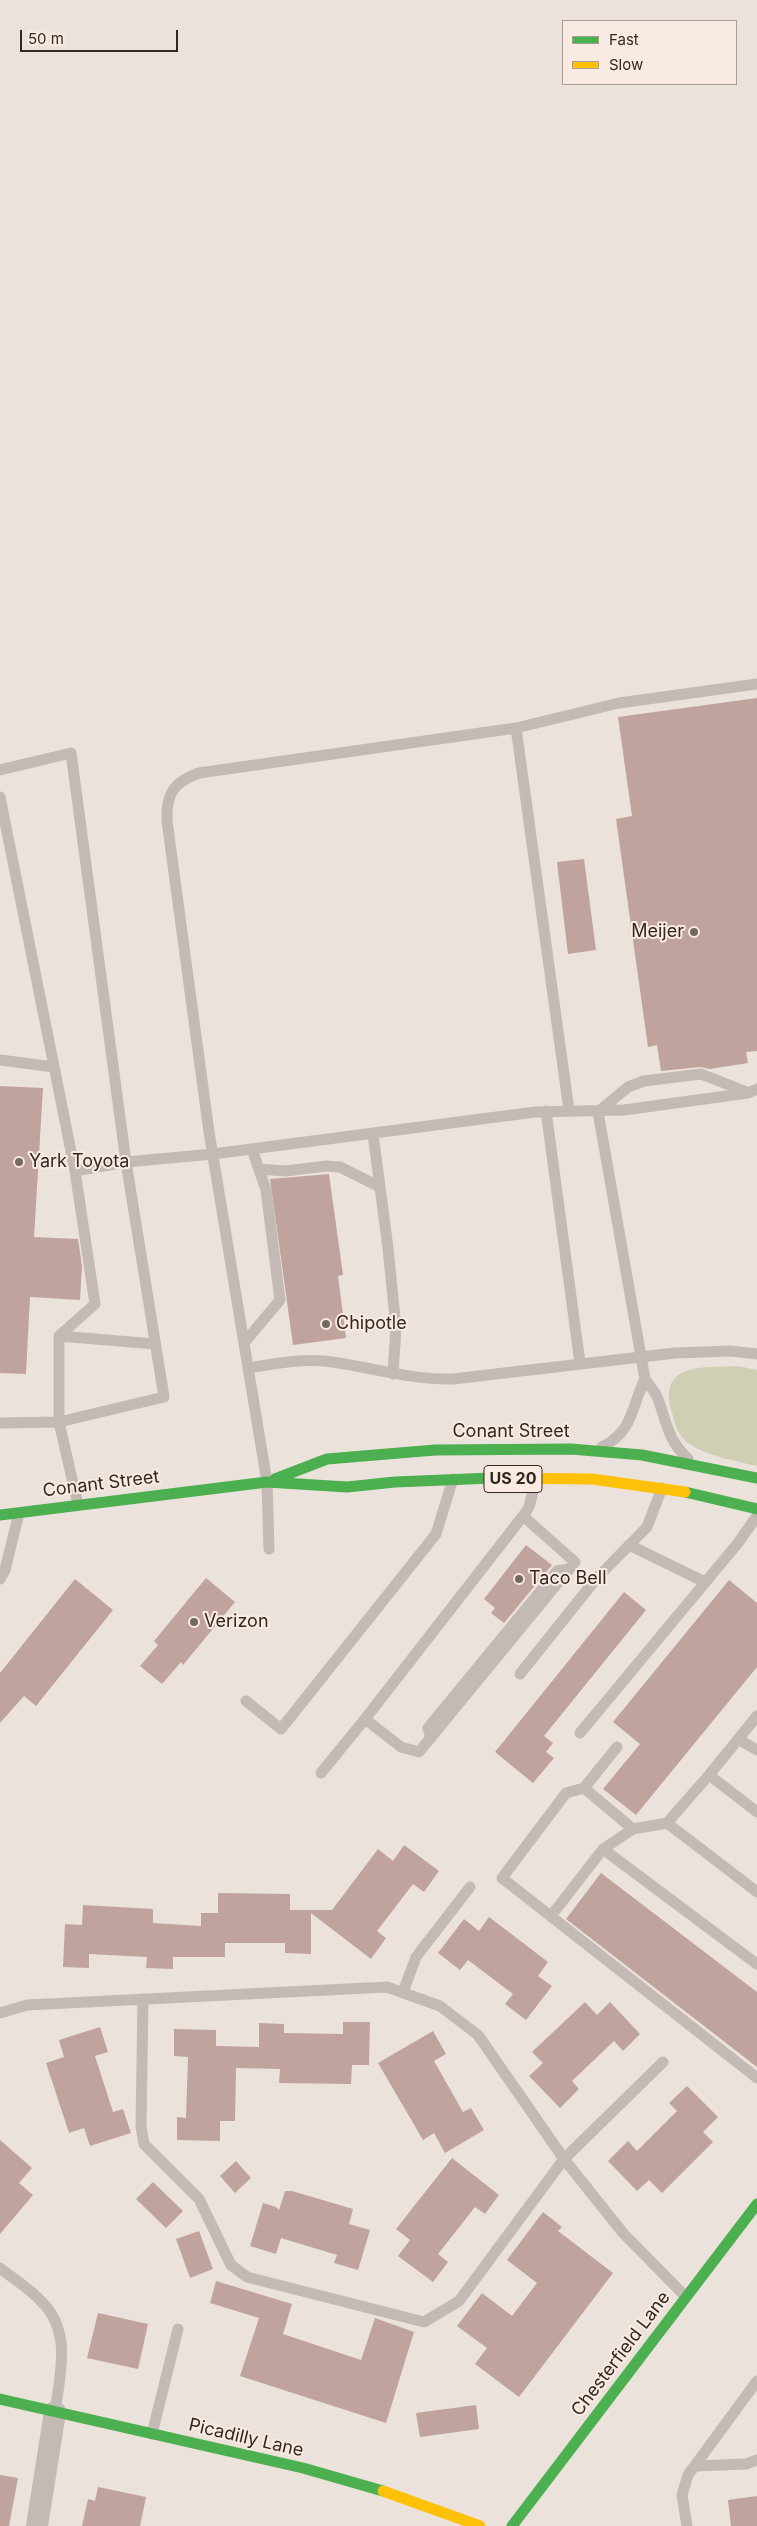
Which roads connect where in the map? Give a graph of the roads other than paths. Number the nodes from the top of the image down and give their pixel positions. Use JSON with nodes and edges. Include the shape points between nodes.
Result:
{"nodes":[{"id":1,"x":757,"y":684,"type":"edge"},
{"id":2,"x":516,"y":728,"type":"junction"},
{"id":3,"x":0,"y":770,"type":"edge"},
{"id":4,"x":0,"y":797,"type":"edge"},
{"id":5,"x":0,"y":1060,"type":"edge"},
{"id":6,"x":54,"y":1067,"type":"junction"},
{"id":7,"x":753,"y":1091,"type":"edge"},
{"id":8,"x":569,"y":1110,"type":"junction"},
{"id":9,"x":546,"y":1111,"type":"junction"},
{"id":10,"x":598,"y":1112,"type":"junction"},
{"id":11,"x":373,"y":1134,"type":"junction"},
{"id":12,"x":252,"y":1149,"type":"junction"},
{"id":13,"x":213,"y":1154,"type":"junction"},
{"id":14,"x":126,"y":1162,"type":"junction"},
{"id":15,"x":259,"y":1170,"type":"junction"},
{"id":16,"x":75,"y":1171,"type":"junction"},
{"id":17,"x":380,"y":1187,"type":"junction"},
{"id":18,"x":59,"y":1336,"type":"junction"},
{"id":19,"x":155,"y":1344,"type":"junction"},
{"id":20,"x":244,"y":1344,"type":"junction"},
{"id":21,"x":757,"y":1354,"type":"edge"},
{"id":22,"x":642,"y":1356,"type":"junction"},
{"id":23,"x":580,"y":1363,"type":"junction"},
{"id":24,"x":248,"y":1368,"type":"junction"},
{"id":25,"x":393,"y":1374,"type":"junction"},
{"id":26,"x":645,"y":1379,"type":"junction"},
{"id":27,"x":0,"y":1422,"type":"edge"},
{"id":28,"x":59,"y":1422,"type":"junction"},
{"id":29,"x":596,"y":1450,"type":"junction"},
{"id":30,"x":694,"y":1464,"type":"junction"},
{"id":31,"x":757,"y":1478,"type":"edge"},
{"id":32,"x":453,"y":1480,"type":"junction"},
{"id":33,"x":536,"y":1480,"type":"junction"},
{"id":34,"x":267,"y":1482,"type":"junction"},
{"id":35,"x":662,"y":1488,"type":"junction"},
{"id":36,"x":78,"y":1505,"type":"junction"},
{"id":37,"x":757,"y":1509,"type":"edge"},
{"id":38,"x":19,"y":1513,"type":"junction"},
{"id":39,"x":0,"y":1515,"type":"edge"},
{"id":40,"x":524,"y":1516,"type":"junction"},
{"id":41,"x":757,"y":1516,"type":"edge"},
{"id":42,"x":629,"y":1545,"type":"junction"},
{"id":43,"x":270,"y":1549,"type":"dead end"},
{"id":44,"x":0,"y":1579,"type":"edge"},
{"id":45,"x":705,"y":1582,"type":"junction"},
{"id":46,"x":520,"y":1674,"type":"dead end"},
{"id":47,"x":246,"y":1701,"type":"dead end"},
{"id":48,"x":757,"y":1716,"type":"edge"},
{"id":49,"x":364,"y":1719,"type":"junction"},
{"id":50,"x":580,"y":1733,"type":"dead end"},
{"id":51,"x":738,"y":1739,"type":"junction"},
{"id":52,"x":617,"y":1747,"type":"dead end"},
{"id":53,"x":757,"y":1750,"type":"edge"},
{"id":54,"x":321,"y":1773,"type":"dead end"},
{"id":55,"x":709,"y":1775,"type":"junction"},
{"id":56,"x":584,"y":1788,"type":"junction"},
{"id":57,"x":757,"y":1812,"type":"edge"},
{"id":58,"x":667,"y":1823,"type":"junction"},
{"id":59,"x":633,"y":1829,"type":"junction"},
{"id":60,"x":603,"y":1849,"type":"junction"},
{"id":61,"x":470,"y":1887,"type":"dead end"},
{"id":62,"x":757,"y":1892,"type":"edge"},
{"id":63,"x":551,"y":1916,"type":"junction"},
{"id":64,"x":757,"y":1964,"type":"edge"},
{"id":65,"x":402,"y":1992,"type":"junction"},
{"id":66,"x":142,"y":1999,"type":"junction"},
{"id":67,"x":0,"y":2013,"type":"edge"},
{"id":68,"x":663,"y":2062,"type":"dead end"},
{"id":69,"x":757,"y":2078,"type":"edge"},
{"id":70,"x":564,"y":2159,"type":"junction"},
{"id":71,"x":757,"y":2204,"type":"edge"},
{"id":72,"x":0,"y":2268,"type":"edge"},
{"id":73,"x":686,"y":2297,"type":"junction"},
{"id":74,"x":178,"y":2330,"type":"dead end"},
{"id":75,"x":757,"y":2381,"type":"edge"},
{"id":76,"x":0,"y":2399,"type":"edge"},
{"id":77,"x":55,"y":2412,"type":"junction"},
{"id":78,"x":152,"y":2434,"type":"junction"},
{"id":79,"x":757,"y":2460,"type":"edge"},
{"id":80,"x":695,"y":2466,"type":"junction"},
{"id":81,"x":37,"y":2526,"type":"edge"},
{"id":82,"x":480,"y":2526,"type":"edge"},
{"id":83,"x":512,"y":2526,"type":"edge"},
{"id":84,"x":687,"y":2526,"type":"edge"}],
"edges":[{"from":1,"to":2,"type":"lane","via":[[619,702]]},
{"from":2,"to":8,"type":"lane"},
{"from":2,"to":13,"type":"lane","via":[[199,772],[183,779],[171,792],[166,805],[167,820]]},
{"from":3,"to":14,"type":"lane","via":[[71,753]]},
{"from":4,"to":6,"type":"lane"},
{"from":5,"to":6,"type":"lane"},
{"from":6,"to":16,"type":"lane"},
{"from":7,"to":10,"type":"lane"},
{"from":7,"to":10,"type":"lane","via":[[701,1074],[644,1081],[628,1087]]},
{"from":8,"to":9,"type":"lane"},
{"from":8,"to":10,"type":"lane"},
{"from":9,"to":11,"type":"lane"},
{"from":9,"to":23,"type":"lane"},
{"from":10,"to":22,"type":"lane"},
{"from":11,"to":12,"type":"lane"},
{"from":11,"to":17,"type":"lane"},
{"from":12,"to":13,"type":"lane"},
{"from":12,"to":15,"type":"lane"},
{"from":13,"to":14,"type":"lane"},
{"from":13,"to":20,"type":"lane"},
{"from":14,"to":16,"type":"lane"},
{"from":14,"to":19,"type":"lane"},
{"from":15,"to":17,"type":"lane","via":[[340,1167]]},
{"from":15,"to":20,"type":"lane","via":[[266,1190],[280,1300]]},
{"from":16,"to":18,"type":"lane","via":[[95,1304]]},
{"from":17,"to":25,"type":"lane","via":[[396,1328]]},
{"from":18,"to":19,"type":"lane"},
{"from":18,"to":28,"type":"lane"},
{"from":19,"to":28,"type":"lane","via":[[164,1397]]},
{"from":20,"to":24,"type":"lane"},
{"from":21,"to":22,"type":"lane","via":[[706,1351]]},
{"from":22,"to":23,"type":"lane"},
{"from":22,"to":26,"type":"lane"},
{"from":23,"to":25,"type":"lane","via":[[453,1379],[426,1380]]},
{"from":24,"to":25,"type":"lane","via":[[324,1361]]},
{"from":24,"to":34,"type":"lane"},
{"from":26,"to":29,"type":"lane","via":[[623,1432]]},
{"from":26,"to":30,"type":"lane","via":[[658,1398],[672,1441]]},
{"from":27,"to":28,"type":"lane"},
{"from":28,"to":36,"type":"lane"},
{"from":29,"to":30,"type":"main road","name":"Conant Street"},
{"from":29,"to":34,"type":"main road","name":"Conant Street","via":[[435,1450],[327,1460]]},
{"from":30,"to":31,"type":"main road","name":"Conant Street"},
{"from":32,"to":33,"type":"main road","name":"Conant Street","number":"US 20"},
{"from":32,"to":34,"type":"main road","name":"Conant Street","number":"US 20","via":[[347,1488]]},
{"from":32,"to":47,"type":"lane","via":[[436,1534],[281,1729]]},
{"from":33,"to":35,"type":"main road","name":"Conant Street","number":"US 20","via":[[592,1479]]},
{"from":33,"to":40,"type":"lane"},
{"from":34,"to":36,"type":"main road","name":"Conant Street","number":"US 20"},
{"from":34,"to":43,"type":"lane"},
{"from":35,"to":37,"type":"main road","name":"Conant Street","number":"US 20"},
{"from":35,"to":42,"type":"lane","via":[[647,1527]]},
{"from":36,"to":38,"type":"main road","name":"Conant Street","number":"US 20"},
{"from":38,"to":39,"type":"main road","name":"Conant Street","number":"US 20"},
{"from":38,"to":44,"type":"lane"},
{"from":40,"to":49,"type":"lane"},
{"from":40,"to":49,"type":"lane","via":[[575,1562],[570,1569],[419,1752],[401,1748]]},
{"from":41,"to":45,"type":"lane"},
{"from":42,"to":45,"type":"lane"},
{"from":42,"to":46,"type":"lane","via":[[596,1579]]},
{"from":45,"to":50,"type":"lane"},
{"from":48,"to":51,"type":"lane"},
{"from":49,"to":54,"type":"lane"},
{"from":51,"to":53,"type":"lane"},
{"from":51,"to":55,"type":"lane"},
{"from":52,"to":56,"type":"lane"},
{"from":55,"to":57,"type":"lane"},
{"from":55,"to":58,"type":"lane"},
{"from":56,"to":59,"type":"lane"},
{"from":56,"to":63,"type":"lane","via":[[566,1793],[502,1878]]},
{"from":58,"to":59,"type":"lane"},
{"from":58,"to":62,"type":"lane"},
{"from":59,"to":60,"type":"lane"},
{"from":60,"to":63,"type":"lane"},
{"from":60,"to":64,"type":"lane"},
{"from":61,"to":65,"type":"lane","via":[[416,1957]]},
{"from":63,"to":69,"type":"lane"},
{"from":65,"to":66,"type":"lane","via":[[387,1987]]},
{"from":65,"to":70,"type":"lane","via":[[440,2006],[478,2035]]},
{"from":66,"to":67,"type":"lane","via":[[28,2005]]},
{"from":66,"to":70,"type":"lane","via":[[141,2127],[144,2144],[199,2199],[231,2265],[247,2277],[424,2322],[459,2301]]},
{"from":68,"to":70,"type":"lane"},
{"from":70,"to":73,"type":"lane","via":[[623,2233]]},
{"from":71,"to":73,"type":"main road","name":"Chesterfield Lane","via":[[747,2225]]},
{"from":72,"to":77,"type":"lane","via":[[42,2302],[58,2322],[62,2353]]},
{"from":73,"to":83,"type":"main road","name":"Chesterfield Lane"},
{"from":74,"to":78,"type":"lane"},
{"from":75,"to":80,"type":"lane"},
{"from":76,"to":77,"type":"main road","name":"Picadilly Lane"},
{"from":77,"to":78,"type":"main road","name":"Picadilly Lane"},
{"from":77,"to":81,"type":"street"},
{"from":78,"to":82,"type":"main road","name":"Picadilly Lane","via":[[303,2468],[404,2496]]},
{"from":79,"to":80,"type":"lane","via":[[746,2464]]},
{"from":80,"to":84,"type":"lane","via":[[688,2475],[682,2495]]}]}
